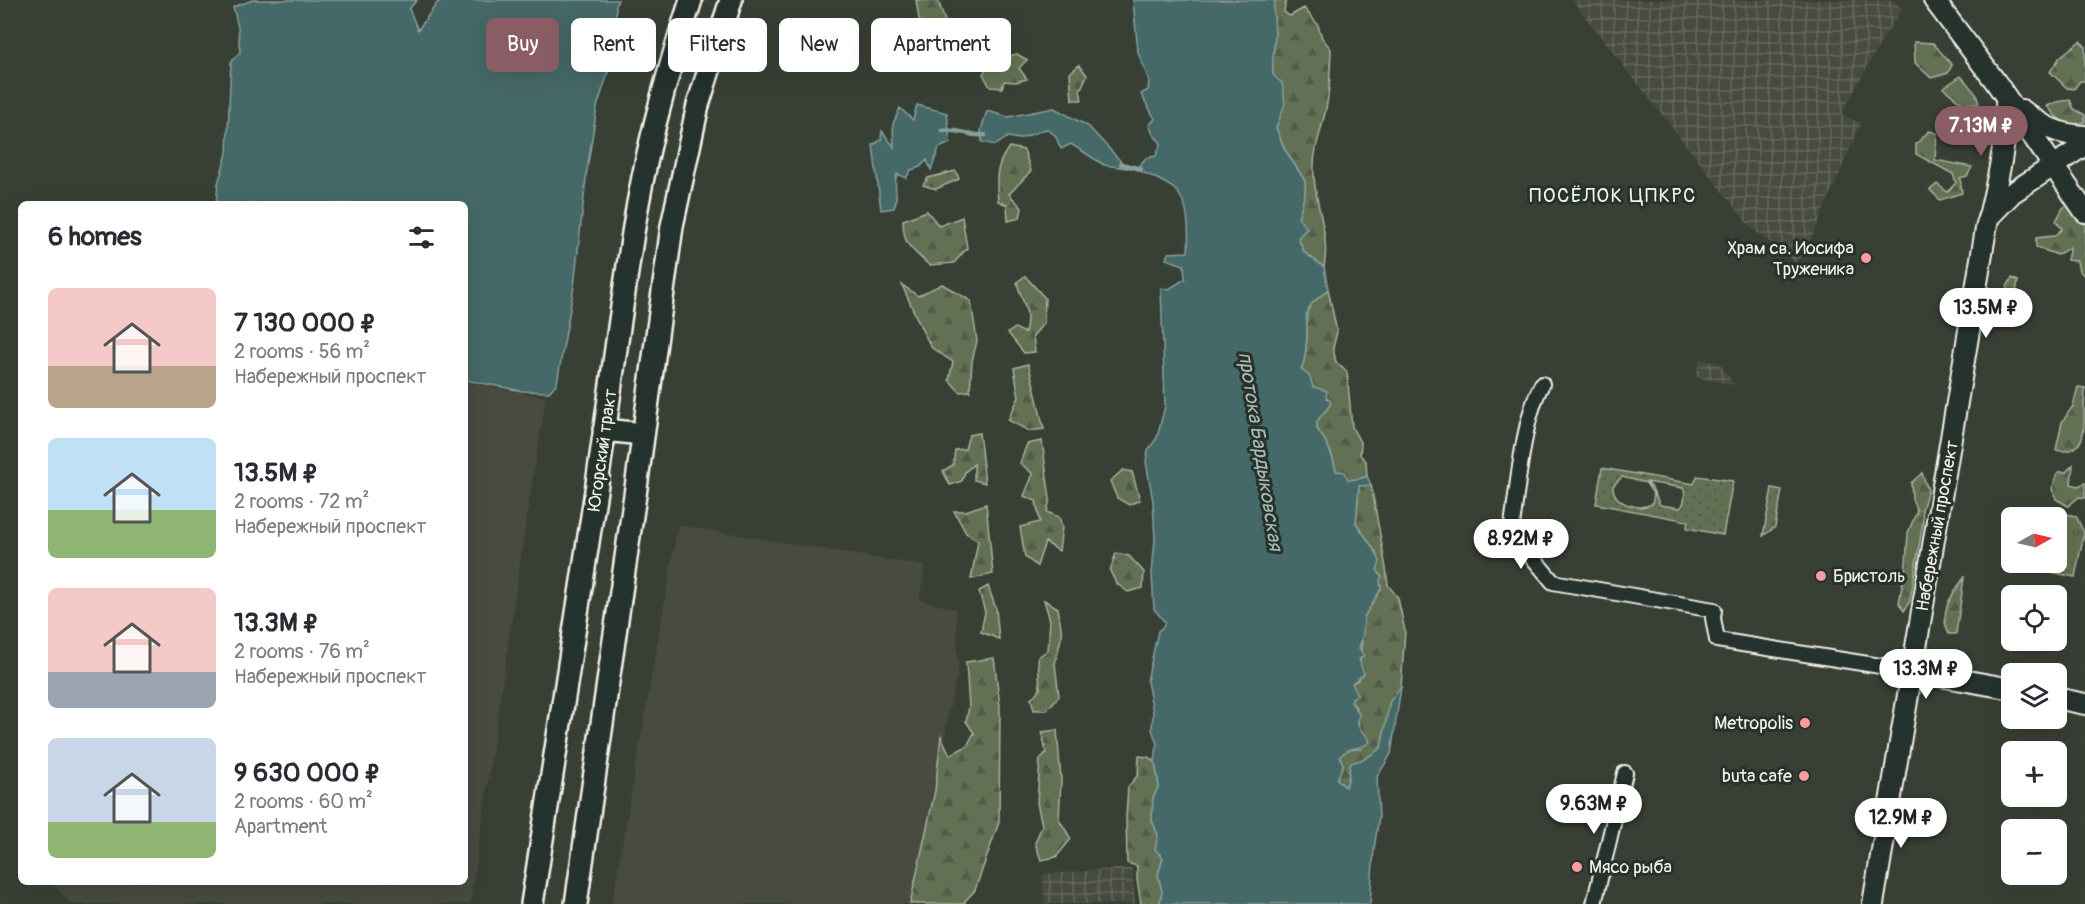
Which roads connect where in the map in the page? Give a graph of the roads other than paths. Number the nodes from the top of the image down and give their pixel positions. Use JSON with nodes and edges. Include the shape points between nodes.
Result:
{"nodes":[{"id":1,"x":691,"y":0,"type":"edge"},
{"id":2,"x":731,"y":0,"type":"edge"},
{"id":3,"x":1934,"y":0,"type":"edge"},
{"id":4,"x":2006,"y":98,"type":"junction"},
{"id":5,"x":2085,"y":136,"type":"edge"},
{"id":6,"x":2085,"y":145,"type":"edge"},
{"id":7,"x":2053,"y":165,"type":"junction"},
{"id":8,"x":2085,"y":212,"type":"edge"},
{"id":9,"x":1988,"y":218,"type":"junction"},
{"id":10,"x":1542,"y":384,"type":"dead end"},
{"id":11,"x":604,"y":430,"type":"junction"},
{"id":12,"x":643,"y":434,"type":"junction"},
{"id":13,"x":1912,"y":671,"type":"junction"},
{"id":14,"x":2001,"y":687,"type":"edge"},
{"id":15,"x":2067,"y":700,"type":"edge"},
{"id":16,"x":2085,"y":704,"type":"edge"},
{"id":17,"x":1625,"y":773,"type":"dead end"},
{"id":18,"x":532,"y":904,"type":"edge"},
{"id":19,"x":576,"y":904,"type":"edge"},
{"id":20,"x":1594,"y":904,"type":"edge"},
{"id":21,"x":1873,"y":904,"type":"edge"}],
"edges":[{"from":1,"to":11,"type":"main road","name":"Югорский тракт","via":[[644,172]]},
{"from":2,"to":12,"type":"main road","name":"Югорский тракт","via":[[684,164]]},
{"from":3,"to":4,"type":"main road"},
{"from":4,"to":5,"type":"main road","via":[[2040,125],[2067,135]]},
{"from":4,"to":7,"type":"main road"},
{"from":4,"to":9,"type":"main road","name":"Набережный проспект","via":[[2003,146]]},
{"from":6,"to":7,"type":"main road"},
{"from":7,"to":8,"type":"main road"},
{"from":7,"to":9,"type":"main road","via":[[2012,193]]},
{"from":9,"to":13,"type":"main road","name":"Набережный проспект"},
{"from":10,"to":13,"type":"street","via":[[1535,397],[1512,525],[1513,534],[1553,582],[1714,610],[1717,640]]},
{"from":11,"to":12,"type":"main road"},
{"from":11,"to":18,"type":"main road","name":"Югорский тракт"},
{"from":12,"to":19,"type":"main road","name":"Югорский тракт"},
{"from":13,"to":14,"type":"main road"},
{"from":13,"to":21,"type":"main road","name":"Набережный проспект"},
{"from":15,"to":16,"type":"main road"},
{"from":17,"to":20,"type":"street"}]}
